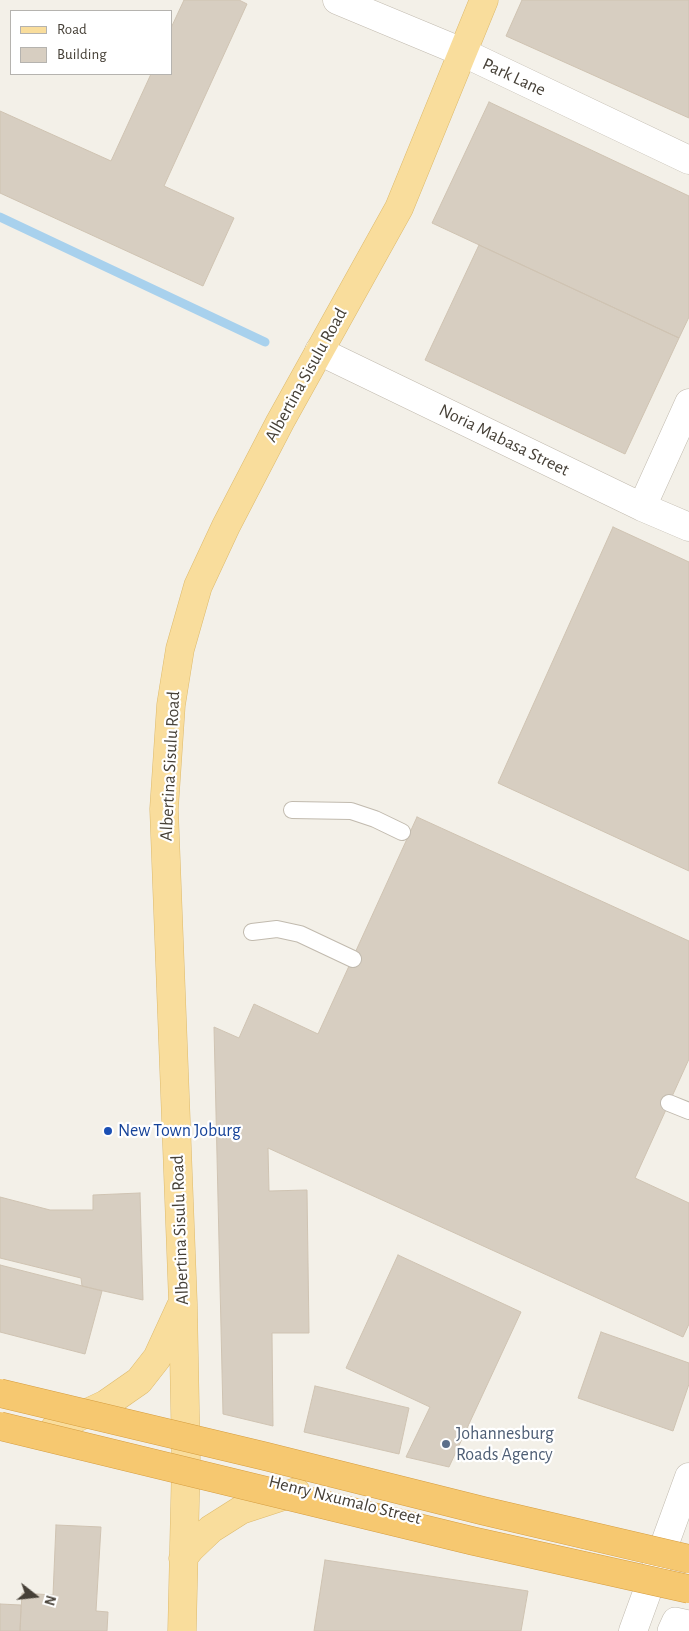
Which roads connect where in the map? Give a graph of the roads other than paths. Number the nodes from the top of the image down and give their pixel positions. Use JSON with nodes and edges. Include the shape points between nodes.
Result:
{"nodes":[{"id":1,"x":337,"y":0,"type":"edge"},
{"id":2,"x":484,"y":0,"type":"edge"},
{"id":3,"x":462,"y":52,"type":"junction"},
{"id":4,"x":689,"y":160,"type":"edge"},
{"id":5,"x":319,"y":351,"type":"junction"},
{"id":6,"x":689,"y":403,"type":"edge"},
{"id":7,"x":642,"y":507,"type":"junction"},
{"id":8,"x":689,"y":527,"type":"edge"},
{"id":9,"x":292,"y":810,"type":"dead end"},
{"id":10,"x":402,"y":832,"type":"dead end"},
{"id":11,"x":252,"y":932,"type":"dead end"},
{"id":12,"x":353,"y":959,"type":"dead end"},
{"id":13,"x":669,"y":1103,"type":"dead end"},
{"id":14,"x":689,"y":1111,"type":"edge"},
{"id":15,"x":183,"y":1303,"type":"junction"},
{"id":16,"x":0,"y":1393,"type":"edge"},
{"id":17,"x":0,"y":1414,"type":"edge"},
{"id":18,"x":0,"y":1426,"type":"edge"},
{"id":19,"x":55,"y":1428,"type":"junction"},
{"id":20,"x":186,"y":1460,"type":"junction"},
{"id":21,"x":689,"y":1477,"type":"edge"},
{"id":22,"x":304,"y":1490,"type":"junction"},
{"id":23,"x":183,"y":1558,"type":"junction"},
{"id":24,"x":689,"y":1559,"type":"edge"},
{"id":25,"x":653,"y":1577,"type":"junction"},
{"id":26,"x":689,"y":1587,"type":"edge"},
{"id":27,"x":689,"y":1623,"type":"edge"},
{"id":28,"x":182,"y":1631,"type":"edge"},
{"id":29,"x":633,"y":1631,"type":"edge"},
{"id":30,"x":670,"y":1631,"type":"edge"}],
"edges":[{"from":1,"to":3,"type":"street","name":"Park Lane"},
{"from":2,"to":3,"type":"main road","name":"Albertina Sisulu Road"},
{"from":3,"to":4,"type":"street","name":"Park Lane"},
{"from":3,"to":5,"type":"main road","name":"Albertina Sisulu Road","via":[[399,208]]},
{"from":5,"to":7,"type":"street","name":"Noria Mabasa Street"},
{"from":5,"to":15,"type":"main road","name":"Albertina Sisulu Road","via":[[226,526],[198,586],[180,650],[171,706],[164,809]]},
{"from":6,"to":7,"type":"street"},
{"from":7,"to":8,"type":"street","name":"Noria Mabasa Street"},
{"from":9,"to":10,"type":"lane","via":[[351,811]]},
{"from":11,"to":12,"type":"lane","via":[[277,929],[300,934]]},
{"from":13,"to":14,"type":"lane"},
{"from":15,"to":19,"type":"main road","via":[[157,1358],[139,1381],[106,1404]]},
{"from":15,"to":20,"type":"main road","name":"Albertina Sisulu Road"},
{"from":16,"to":24,"type":"highway","bridge":true},
{"from":17,"to":19,"type":"street","name":"Henry Nxumalo Street"},
{"from":18,"to":26,"type":"highway","bridge":true,"via":[[473,1541]]},
{"from":19,"to":20,"type":"street","name":"Henry Nxumalo Street"},
{"from":20,"to":22,"type":"street","name":"Henry Nxumalo Street"},
{"from":20,"to":23,"type":"main road","name":"Albertina Sisulu Road"},
{"from":21,"to":25,"type":"street"},
{"from":22,"to":23,"type":"main road","via":[[241,1510],[211,1529]]},
{"from":22,"to":25,"type":"street","name":"Henry Nxumalo Street"},
{"from":23,"to":28,"type":"main road","name":"Albertina Sisulu Road"},
{"from":25,"to":26,"type":"street","name":"Henry Nxumalo Street"},
{"from":25,"to":29,"type":"street"},
{"from":27,"to":30,"type":"street","via":[[675,1620]]}]}
